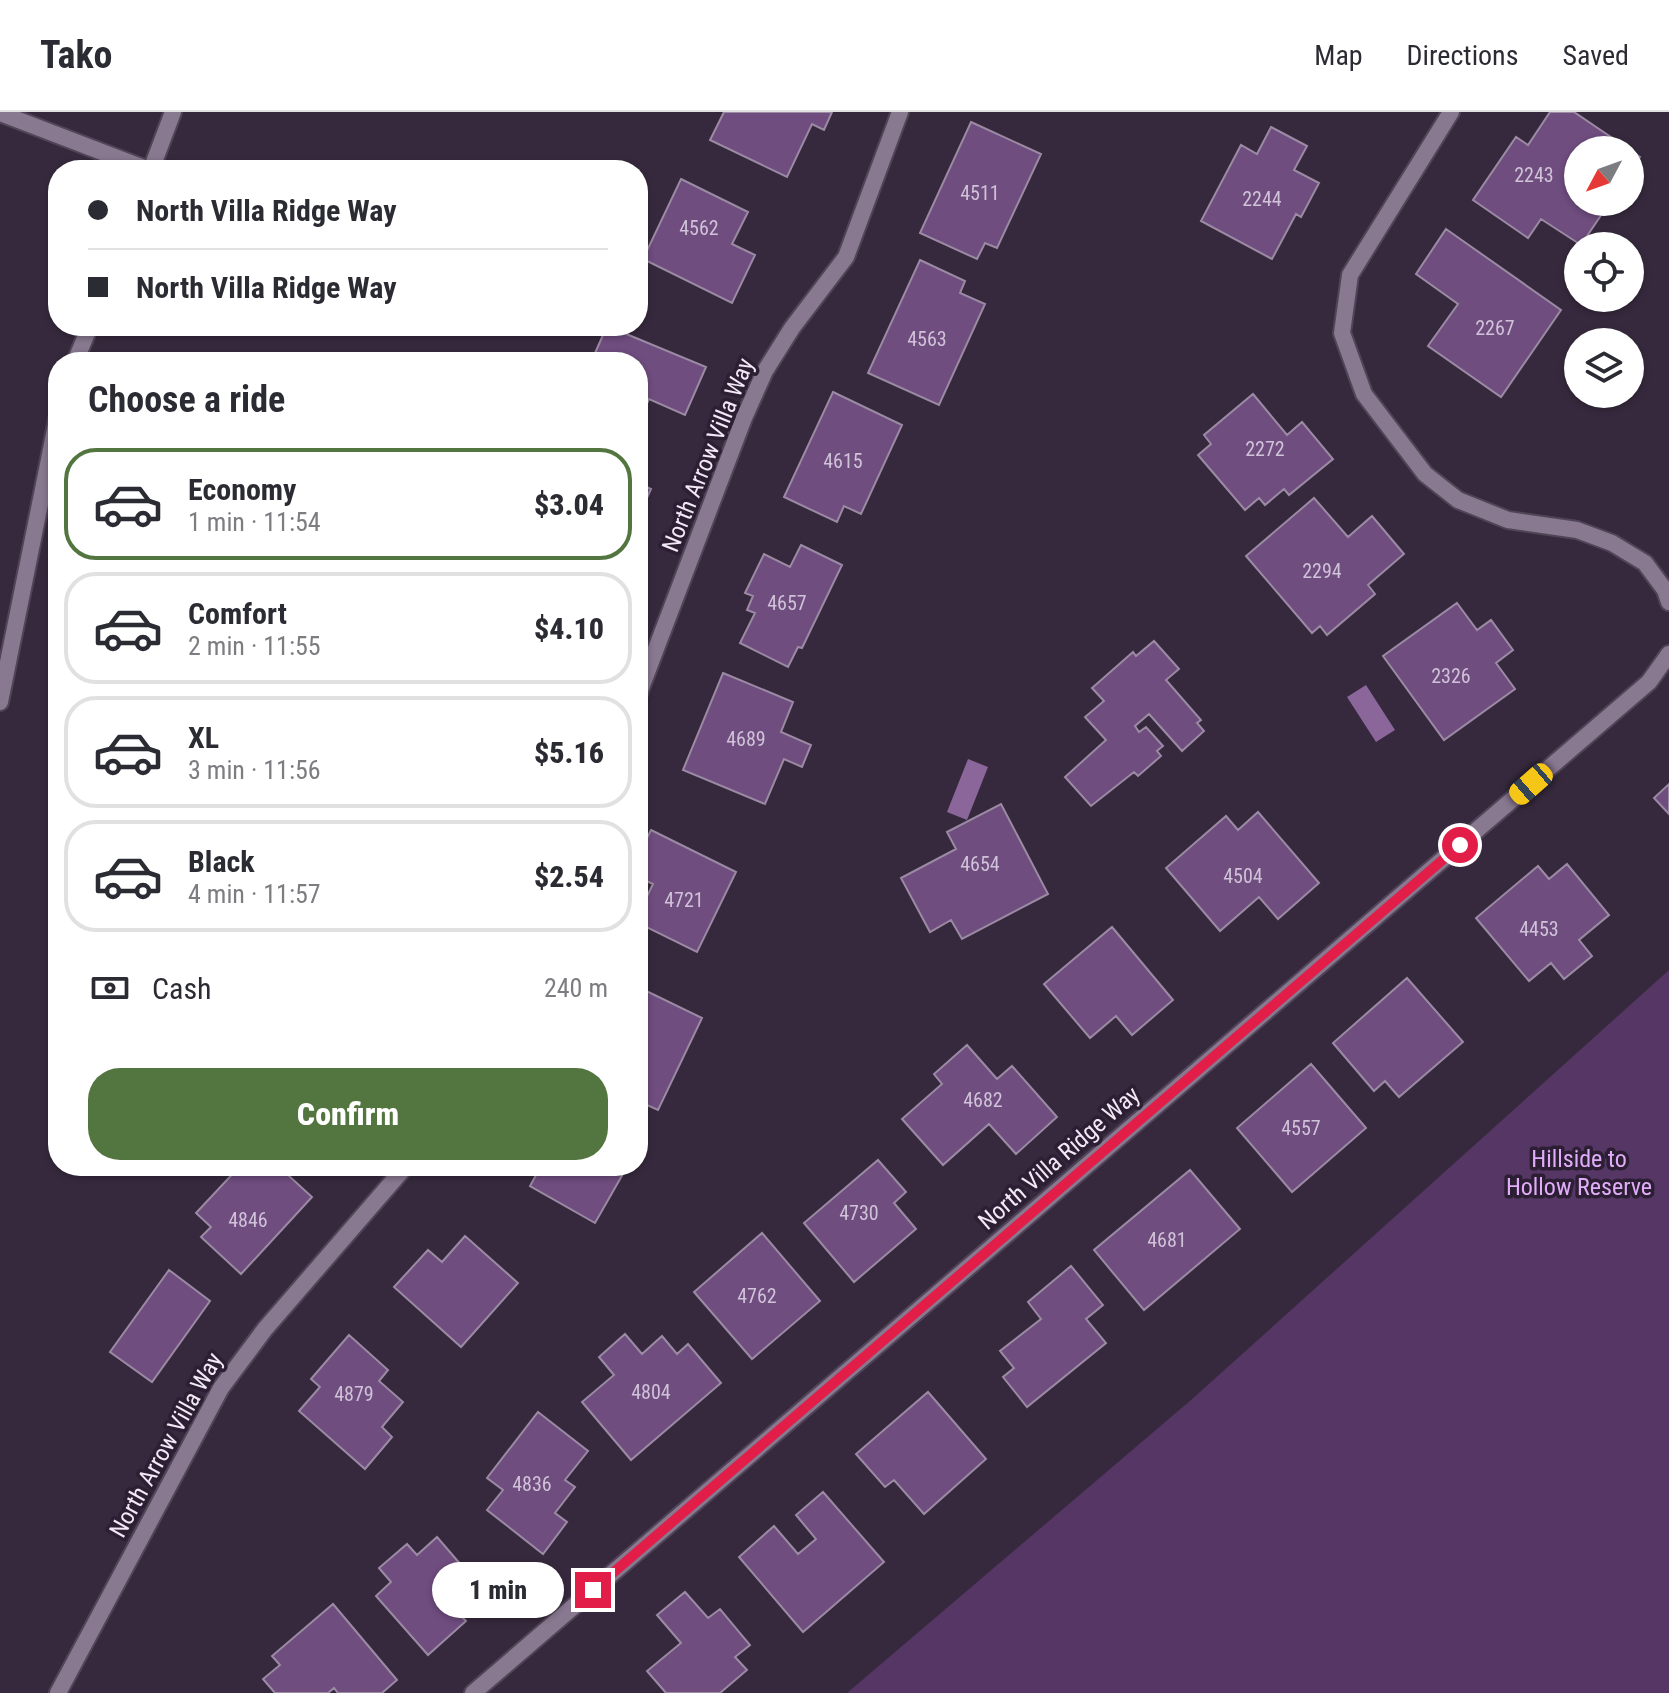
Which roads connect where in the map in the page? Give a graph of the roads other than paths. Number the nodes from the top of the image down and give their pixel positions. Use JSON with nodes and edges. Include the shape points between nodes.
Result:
{"nodes":[{"id":1,"x":173,"y":112,"type":"edge"},
{"id":2,"x":900,"y":112,"type":"edge"},
{"id":3,"x":1451,"y":112,"type":"edge"},
{"id":4,"x":0,"y":113,"type":"edge"},
{"id":5,"x":124,"y":160,"type":"edge"},
{"id":6,"x":154,"y":160,"type":"edge"},
{"id":7,"x":48,"y":464,"type":"edge"},
{"id":8,"x":1669,"y":602,"type":"edge"},
{"id":9,"x":1669,"y":654,"type":"edge"},
{"id":10,"x":648,"y":670,"type":"edge"},
{"id":11,"x":0,"y":702,"type":"edge"},
{"id":12,"x":397,"y":1176,"type":"edge"},
{"id":13,"x":58,"y":1693,"type":"edge"},
{"id":14,"x":473,"y":1693,"type":"edge"}],
"edges":[{"from":1,"to":6,"type":"street"},
{"from":2,"to":10,"type":"street","name":"North Arrow Villa Way","via":[[846,257],[765,371]]},
{"from":3,"to":8,"type":"street","via":[[1350,275],[1342,333],[1364,394],[1425,474],[1458,500],[1508,520],[1577,530],[1612,543],[1645,563]]},
{"from":4,"to":5,"type":"street"},
{"from":7,"to":11,"type":"street"},
{"from":9,"to":14,"type":"street","name":"North Villa Ridge Way","via":[[1649,682]]},
{"from":12,"to":13,"type":"street","name":"North Arrow Villa Way","via":[[221,1388]]}]}
